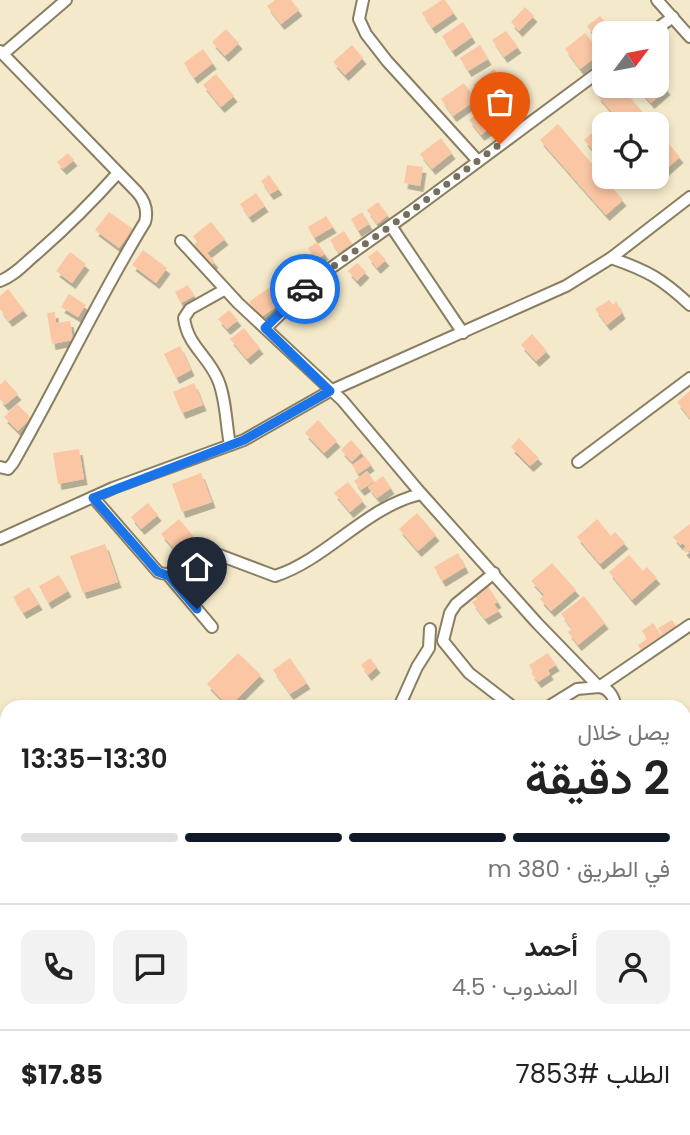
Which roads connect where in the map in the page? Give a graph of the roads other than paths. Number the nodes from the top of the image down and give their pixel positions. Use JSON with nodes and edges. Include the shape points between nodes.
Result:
{"nodes":[{"id":1,"x":66,"y":0,"type":"edge"},
{"id":2,"x":363,"y":0,"type":"edge"},
{"id":3,"x":657,"y":0,"type":"edge"},
{"id":4,"x":673,"y":17,"type":"junction"},
{"id":5,"x":668,"y":21,"type":"edge"},
{"id":6,"x":690,"y":37,"type":"edge"},
{"id":7,"x":1,"y":52,"type":"edge"},
{"id":8,"x":592,"y":77,"type":"edge"},
{"id":9,"x":478,"y":161,"type":"junction"},
{"id":10,"x":118,"y":173,"type":"junction"},
{"id":11,"x":690,"y":197,"type":"edge"},
{"id":12,"x":391,"y":226,"type":"junction"},
{"id":13,"x":181,"y":241,"type":"dead end"},
{"id":14,"x":611,"y":258,"type":"junction"},
{"id":15,"x":0,"y":281,"type":"edge"},
{"id":16,"x":224,"y":290,"type":"junction"},
{"id":17,"x":690,"y":305,"type":"edge"},
{"id":18,"x":265,"y":328,"type":"junction"},
{"id":19,"x":463,"y":333,"type":"junction"},
{"id":20,"x":690,"y":378,"type":"edge"},
{"id":21,"x":330,"y":391,"type":"junction"},
{"id":22,"x":230,"y":445,"type":"junction"},
{"id":23,"x":578,"y":462,"type":"dead end"},
{"id":24,"x":0,"y":467,"type":"edge"},
{"id":25,"x":421,"y":494,"type":"junction"},
{"id":26,"x":93,"y":498,"type":"junction"},
{"id":27,"x":0,"y":539,"type":"edge"},
{"id":28,"x":494,"y":573,"type":"junction"},
{"id":29,"x":169,"y":576,"type":"junction"},
{"id":30,"x":690,"y":625,"type":"edge"},
{"id":31,"x":212,"y":627,"type":"dead end"},
{"id":32,"x":430,"y":629,"type":"dead end"},
{"id":33,"x":600,"y":687,"type":"junction"},
{"id":34,"x":402,"y":700,"type":"edge"},
{"id":35,"x":504,"y":700,"type":"edge"},
{"id":36,"x":559,"y":700,"type":"edge"},
{"id":37,"x":613,"y":700,"type":"edge"}],
"edges":[{"from":1,"to":7,"type":"street"},
{"from":2,"to":9,"type":"street","via":[[359,19],[366,34]]},
{"from":3,"to":4,"type":"street"},
{"from":4,"to":5,"type":"street"},
{"from":4,"to":6,"type":"street"},
{"from":7,"to":10,"type":"street"},
{"from":8,"to":9,"type":"street"},
{"from":9,"to":12,"type":"street"},
{"from":10,"to":15,"type":"street","via":[[62,231]]},
{"from":10,"to":24,"type":"street","via":[[143,200],[145,222],[13,463],[8,469]]},
{"from":11,"to":14,"type":"street"},
{"from":12,"to":18,"type":"street","via":[[321,275]]},
{"from":12,"to":19,"type":"street"},
{"from":13,"to":16,"type":"street"},
{"from":14,"to":17,"type":"street","via":[[664,281]]},
{"from":14,"to":19,"type":"street","via":[[566,286]]},
{"from":16,"to":18,"type":"street"},
{"from":16,"to":22,"type":"street","via":[[190,309],[184,318],[190,341],[220,383]]},
{"from":18,"to":21,"type":"street"},
{"from":19,"to":21,"type":"street"},
{"from":20,"to":23,"type":"street"},
{"from":21,"to":22,"type":"street"},
{"from":21,"to":25,"type":"street"},
{"from":22,"to":26,"type":"street"},
{"from":25,"to":28,"type":"street"},
{"from":25,"to":29,"type":"street","via":[[393,503],[297,567],[275,576],[214,553]]},
{"from":26,"to":27,"type":"street"},
{"from":26,"to":29,"type":"street","via":[[158,572]]},
{"from":28,"to":33,"type":"street"},
{"from":28,"to":35,"type":"street","via":[[456,604],[443,642],[469,673]]},
{"from":29,"to":31,"type":"street"},
{"from":30,"to":33,"type":"street"},
{"from":32,"to":34,"type":"street","via":[[429,648]]},
{"from":33,"to":36,"type":"street","via":[[577,689]]},
{"from":33,"to":37,"type":"street"}]}
